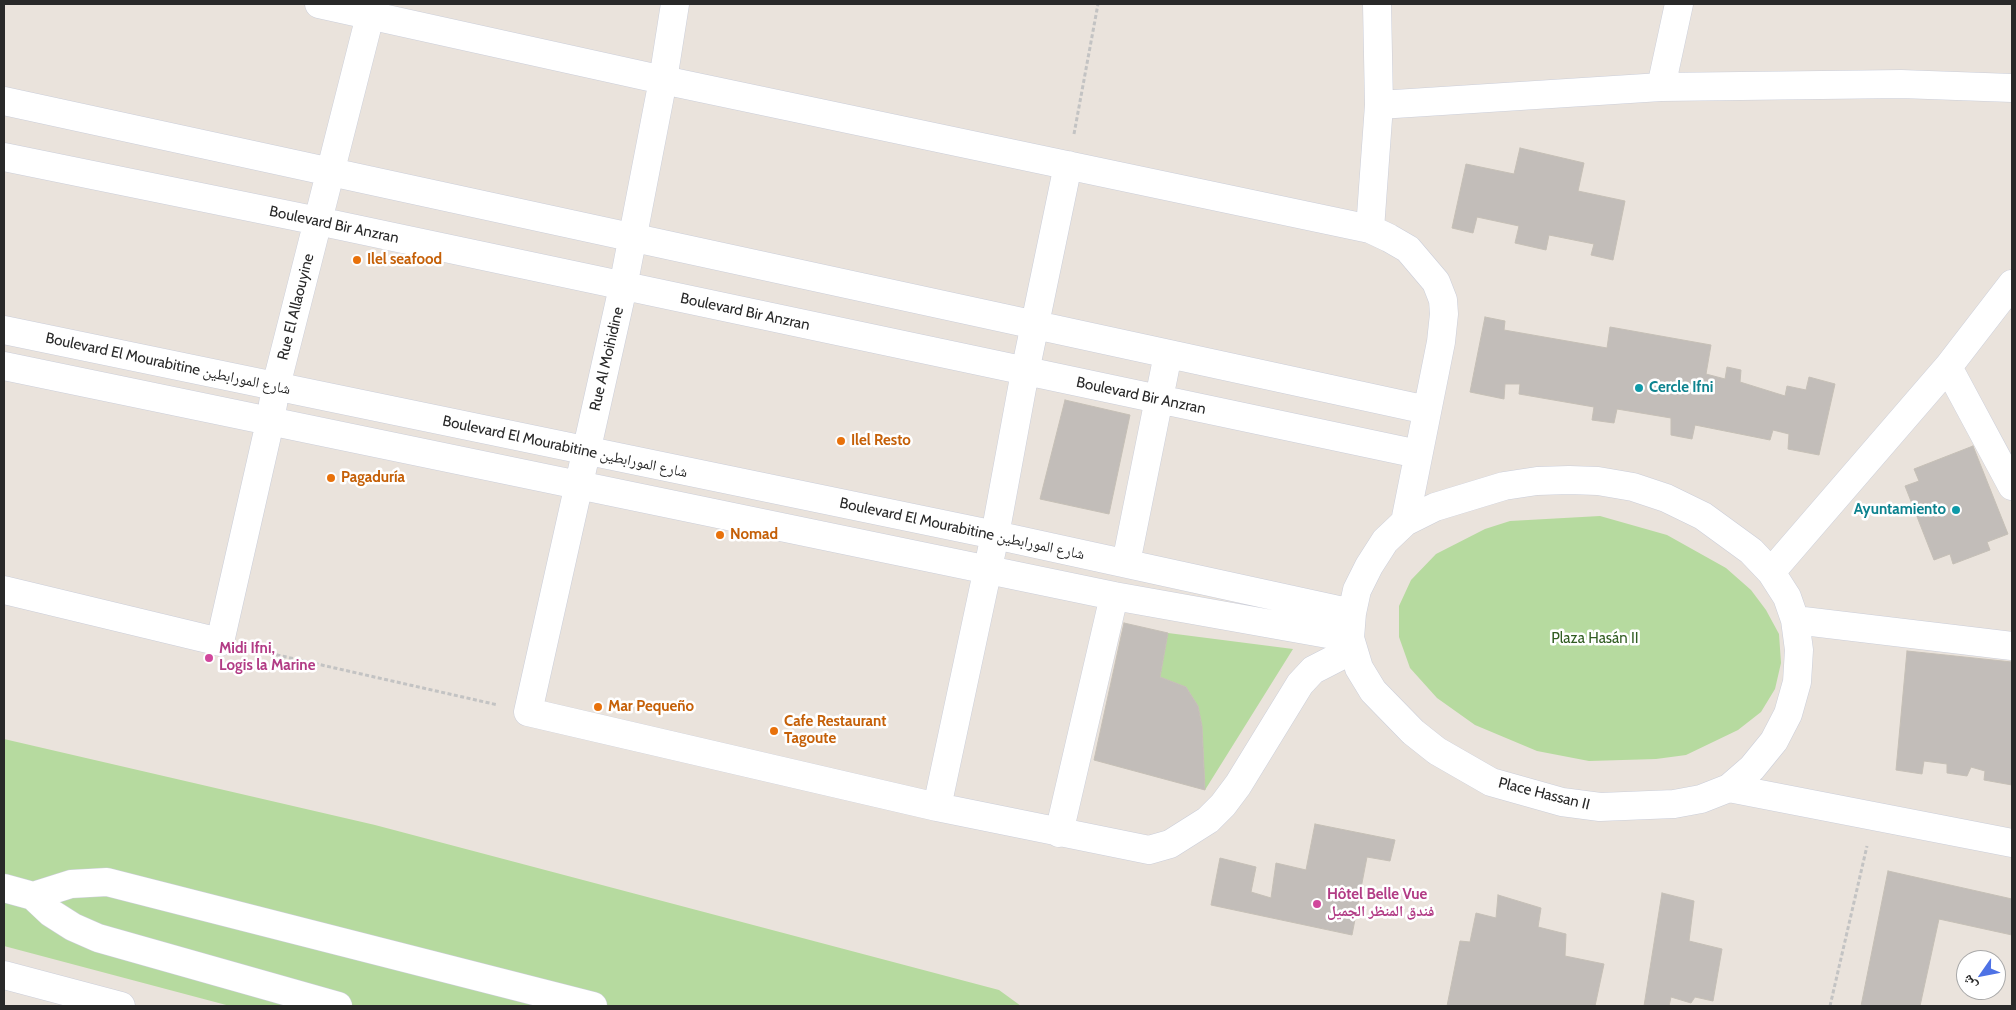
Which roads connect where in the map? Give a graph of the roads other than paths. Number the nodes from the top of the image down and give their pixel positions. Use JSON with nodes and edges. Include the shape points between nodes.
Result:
{"nodes":[{"id":1,"x":319,"y":4,"type":"edge"},
{"id":2,"x":676,"y":4,"type":"edge"},
{"id":3,"x":1377,"y":4,"type":"edge"},
{"id":4,"x":1679,"y":4,"type":"edge"},
{"id":5,"x":372,"y":9,"type":"edge"},
{"id":6,"x":663,"y":80,"type":"junction"},
{"id":7,"x":1662,"y":87,"type":"junction"},
{"id":8,"x":2012,"y":88,"type":"edge"},
{"id":9,"x":4,"y":101,"type":"edge"},
{"id":10,"x":1379,"y":105,"type":"junction"},
{"id":11,"x":4,"y":157,"type":"edge"},
{"id":12,"x":1068,"y":164,"type":"junction"},
{"id":13,"x":330,"y":172,"type":"junction"},
{"id":14,"x":318,"y":221,"type":"junction"},
{"id":15,"x":1370,"y":229,"type":"junction"},
{"id":16,"x":632,"y":237,"type":"junction"},
{"id":17,"x":2012,"y":284,"type":"edge"},
{"id":18,"x":623,"y":287,"type":"junction"},
{"id":19,"x":1034,"y":327,"type":"junction"},
{"id":20,"x":4,"y":330,"type":"edge"},
{"id":21,"x":1168,"y":354,"type":"junction"},
{"id":22,"x":4,"y":366,"type":"edge"},
{"id":23,"x":1948,"y":367,"type":"junction"},
{"id":24,"x":1025,"y":372,"type":"junction"},
{"id":25,"x":276,"y":386,"type":"junction"},
{"id":26,"x":1160,"y":400,"type":"junction"},
{"id":27,"x":1427,"y":410,"type":"junction"},
{"id":28,"x":270,"y":422,"type":"junction"},
{"id":29,"x":586,"y":451,"type":"junction"},
{"id":30,"x":1418,"y":454,"type":"junction"},
{"id":31,"x":2012,"y":486,"type":"edge"},
{"id":32,"x":580,"y":487,"type":"junction"},
{"id":33,"x":1405,"y":522,"type":"junction"},
{"id":34,"x":995,"y":535,"type":"junction"},
{"id":35,"x":1126,"y":563,"type":"junction"},
{"id":36,"x":988,"y":570,"type":"junction"},
{"id":37,"x":1771,"y":572,"type":"junction"},
{"id":38,"x":4,"y":590,"type":"edge"},
{"id":39,"x":1114,"y":596,"type":"junction"},
{"id":40,"x":1795,"y":620,"type":"junction"},
{"id":41,"x":1351,"y":633,"type":"junction"},
{"id":42,"x":2012,"y":646,"type":"edge"},
{"id":43,"x":1729,"y":788,"type":"junction"},
{"id":44,"x":937,"y":807,"type":"junction"},
{"id":45,"x":1059,"y":833,"type":"junction"},
{"id":46,"x":2012,"y":843,"type":"edge"},
{"id":47,"x":4,"y":888,"type":"edge"},
{"id":48,"x":33,"y":896,"type":"junction"},
{"id":49,"x":4,"y":975,"type":"edge"},
{"id":50,"x":121,"y":1006,"type":"edge"},
{"id":51,"x":338,"y":1006,"type":"edge"},
{"id":52,"x":593,"y":1006,"type":"edge"}],
"edges":[{"from":1,"to":5,"type":"street"},
{"from":2,"to":6,"type":"street","name":"Rue Al Moihidine"},
{"from":3,"to":10,"type":"street"},
{"from":4,"to":7,"type":"street"},
{"from":5,"to":6,"type":"street"},
{"from":5,"to":13,"type":"street","name":"Rue El Allaouyine"},
{"from":6,"to":12,"type":"street"},
{"from":6,"to":16,"type":"street","name":"Rue Al Moihidine"},
{"from":7,"to":8,"type":"street","via":[[1901,84]]},
{"from":7,"to":10,"type":"street"},
{"from":9,"to":13,"type":"street"},
{"from":10,"to":15,"type":"street"},
{"from":11,"to":14,"type":"street","name":"Boulevard Bir Anzran"},
{"from":12,"to":15,"type":"street"},
{"from":12,"to":19,"type":"street"},
{"from":13,"to":14,"type":"street","name":"Rue El Allaouyine"},
{"from":13,"to":16,"type":"street"},
{"from":14,"to":18,"type":"street","name":"Boulevard Bir Anzran"},
{"from":14,"to":25,"type":"street","name":"Rue El Allaouyine"},
{"from":15,"to":27,"type":"street","via":[[1408,249],[1436,282],[1443,300],[1441,342]]},
{"from":16,"to":18,"type":"street","name":"Rue Al Moihidine"},
{"from":16,"to":19,"type":"street"},
{"from":17,"to":23,"type":"street"},
{"from":18,"to":24,"type":"street","name":"Boulevard Bir Anzran"},
{"from":18,"to":29,"type":"street","name":"Rue Al Moihidine"},
{"from":19,"to":21,"type":"street"},
{"from":19,"to":24,"type":"street"},
{"from":20,"to":25,"type":"street","name":"Boulevard El Mourabitine شارع المورابطين"},
{"from":21,"to":26,"type":"street"},
{"from":21,"to":27,"type":"street"},
{"from":22,"to":28,"type":"street"},
{"from":23,"to":31,"type":"street"},
{"from":23,"to":37,"type":"street"},
{"from":24,"to":26,"type":"street","name":"Boulevard Bir Anzran"},
{"from":24,"to":34,"type":"street"},
{"from":25,"to":28,"type":"street","name":"Rue El Allaouyine"},
{"from":25,"to":29,"type":"street","name":"Boulevard El Mourabitine شارع المورابطين"},
{"from":26,"to":30,"type":"street","name":"Boulevard Bir Anzran"},
{"from":26,"to":35,"type":"street"},
{"from":27,"to":30,"type":"street"},
{"from":28,"to":32,"type":"street"},
{"from":28,"to":38,"type":"street","name":"Rue El Allaouyine","via":[[220,642]]},
{"from":29,"to":32,"type":"street","name":"Rue Al Moihidine"},
{"from":29,"to":34,"type":"street","name":"Boulevard El Mourabitine شارع المورابطين"},
{"from":30,"to":33,"type":"street"},
{"from":32,"to":36,"type":"street"},
{"from":32,"to":44,"type":"street","name":"Rue Al Moihidine","via":[[528,712]]},
{"from":33,"to":37,"type":"street","name":"Place Hassan II","via":[[1435,507],[1504,486],[1537,481],[1598,481],[1633,487],[1666,498],[1703,516],[1731,534]]},
{"from":33,"to":41,"type":"street","name":"Place Hassan II","via":[[1385,541],[1368,566],[1357,590]]},
{"from":34,"to":35,"type":"street","name":"Boulevard El Mourabitine شارع المورابطين"},
{"from":34,"to":36,"type":"street"},
{"from":35,"to":41,"type":"street","name":"Boulevard El Mourabitine شارع المورابطين"},
{"from":36,"to":39,"type":"street"},
{"from":36,"to":44,"type":"street"},
{"from":37,"to":40,"type":"street","name":"Place Hassan II","via":[[1787,597]]},
{"from":39,"to":41,"type":"street"},
{"from":39,"to":45,"type":"street"},
{"from":40,"to":42,"type":"street"},
{"from":40,"to":43,"type":"street","name":"Place Hassan II","via":[[1799,650],[1797,682],[1788,714],[1774,741],[1752,768]]},
{"from":41,"to":43,"type":"street","name":"Place Hassan II","via":[[1373,691],[1389,710],[1437,751],[1492,782],[1562,802],[1600,807],[1674,804],[1701,799]]},
{"from":41,"to":45,"type":"street","via":[[1300,684],[1238,785],[1208,820],[1170,844],[1149,850]]},
{"from":43,"to":46,"type":"street"},
{"from":44,"to":45,"type":"street"},
{"from":47,"to":48,"type":"street"},
{"from":48,"to":51,"type":"street","via":[[51,913],[98,938]]},
{"from":48,"to":52,"type":"street","via":[[70,884],[107,882]]},
{"from":49,"to":50,"type":"street"}]}
